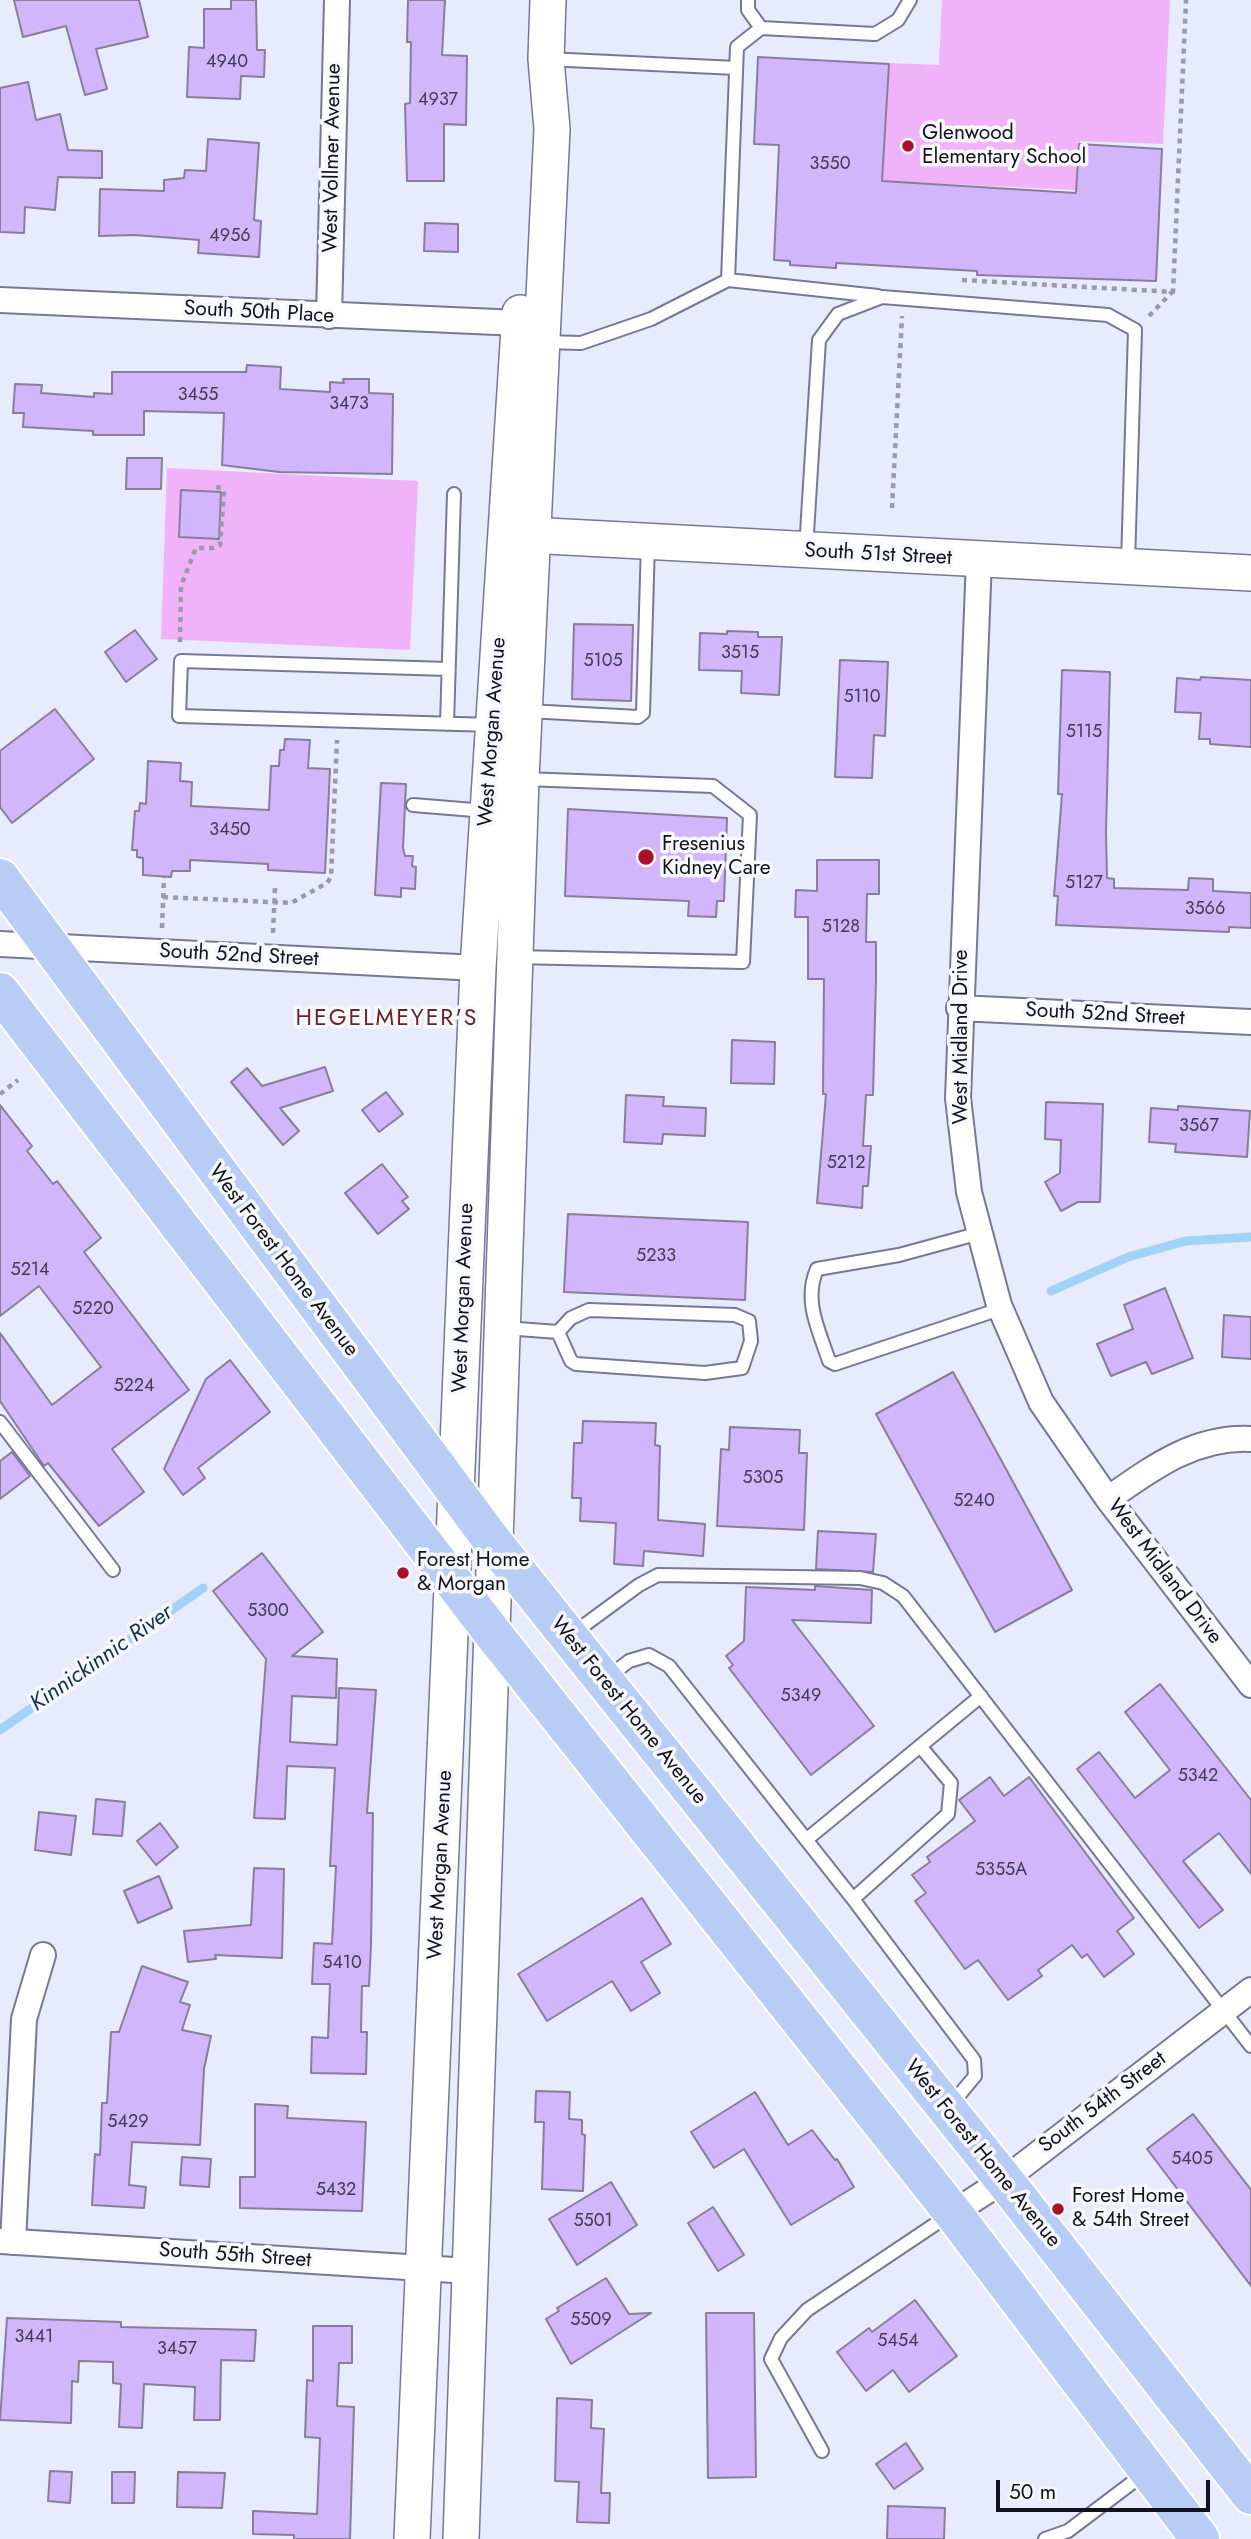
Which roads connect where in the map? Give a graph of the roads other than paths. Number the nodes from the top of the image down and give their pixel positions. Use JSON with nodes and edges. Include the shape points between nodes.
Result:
{"nodes":[{"id":1,"x":337,"y":0,"type":"edge"},
{"id":2,"x":548,"y":0,"type":"edge"},
{"id":3,"x":748,"y":0,"type":"edge"},
{"id":4,"x":910,"y":0,"type":"edge"},
{"id":5,"x":761,"y":28,"type":"junction"},
{"id":6,"x":546,"y":59,"type":"junction"},
{"id":7,"x":736,"y":68,"type":"junction"},
{"id":8,"x":728,"y":280,"type":"junction"},
{"id":9,"x":882,"y":297,"type":"junction"},
{"id":10,"x":0,"y":300,"type":"edge"},
{"id":11,"x":329,"y":316,"type":"junction"},
{"id":12,"x":531,"y":333,"type":"junction"},
{"id":13,"x":454,"y":494,"type":"dead end"},
{"id":14,"x":519,"y":534,"type":"junction"},
{"id":15,"x":648,"y":542,"type":"junction"},
{"id":16,"x":806,"y":552,"type":"junction"},
{"id":17,"x":979,"y":559,"type":"junction"},
{"id":18,"x":1128,"y":567,"type":"junction"},
{"id":19,"x":1251,"y":573,"type":"edge"},
{"id":20,"x":448,"y":669,"type":"junction"},
{"id":21,"x":509,"y":718,"type":"junction"},
{"id":22,"x":447,"y":724,"type":"junction"},
{"id":23,"x":521,"y":779,"type":"junction"},
{"id":24,"x":413,"y":805,"type":"dead end"},
{"id":25,"x":488,"y":811,"type":"junction"},
{"id":26,"x":0,"y":878,"type":"edge"},
{"id":27,"x":0,"y":944,"type":"edge"},
{"id":28,"x":50,"y":946,"type":"junction"},
{"id":29,"x":515,"y":957,"type":"junction"},
{"id":30,"x":478,"y":968,"type":"junction"},
{"id":31,"x":0,"y":992,"type":"edge"},
{"id":32,"x":960,"y":1008,"type":"junction"},
{"id":33,"x":1251,"y":1022,"type":"edge"},
{"id":34,"x":980,"y":1233,"type":"junction"},
{"id":35,"x":1000,"y":1309,"type":"junction"},
{"id":36,"x":501,"y":1327,"type":"junction"},
{"id":37,"x":558,"y":1332,"type":"junction"},
{"id":38,"x":0,"y":1422,"type":"edge"},
{"id":39,"x":1251,"y":1439,"type":"edge"},
{"id":40,"x":456,"y":1494,"type":"junction"},
{"id":41,"x":1108,"y":1499,"type":"junction"},
{"id":42,"x":493,"y":1542,"type":"junction"},
{"id":43,"x":113,"y":1570,"type":"dead end"},
{"id":44,"x":454,"y":1583,"type":"junction"},
{"id":45,"x":491,"y":1631,"type":"junction"},
{"id":46,"x":568,"y":1637,"type":"junction"},
{"id":47,"x":603,"y":1681,"type":"junction"},
{"id":48,"x":1251,"y":1685,"type":"edge"},
{"id":49,"x":981,"y":1696,"type":"junction"},
{"id":50,"x":920,"y":1746,"type":"junction"},
{"id":51,"x":806,"y":1840,"type":"junction"},
{"id":52,"x":853,"y":1899,"type":"junction"},
{"id":53,"x":43,"y":1955,"type":"dead end"},
{"id":54,"x":1251,"y":1990,"type":"edge"},
{"id":55,"x":1224,"y":2011,"type":"junction"},
{"id":56,"x":1251,"y":2046,"type":"edge"},
{"id":57,"x":947,"y":2109,"type":"junction"},
{"id":58,"x":1004,"y":2180,"type":"junction"},
{"id":59,"x":953,"y":2213,"type":"junction"},
{"id":60,"x":7,"y":2241,"type":"edge"},
{"id":61,"x":423,"y":2268,"type":"junction"},
{"id":62,"x":469,"y":2271,"type":"junction"},
{"id":63,"x":822,"y":2451,"type":"dead end"},
{"id":64,"x":1148,"y":2471,"type":"junction"},
{"id":65,"x":1251,"y":2495,"type":"edge"},
{"id":66,"x":412,"y":2539,"type":"edge"},
{"id":67,"x":461,"y":2539,"type":"edge"},
{"id":68,"x":1045,"y":2539,"type":"edge"},
{"id":69,"x":1200,"y":2539,"type":"edge"}],
"edges":[{"from":1,"to":11,"type":"street","name":"West Vollmer Avenue"},
{"from":2,"to":6,"type":"street","name":"West Morgan Avenue"},
{"from":3,"to":5,"type":"lane","via":[[748,9]]},
{"from":4,"to":5,"type":"lane","via":[[898,20],[875,34]]},
{"from":5,"to":7,"type":"lane","via":[[737,47]]},
{"from":6,"to":7,"type":"lane"},
{"from":6,"to":12,"type":"street","name":"West Morgan Avenue","via":[[552,129]]},
{"from":7,"to":8,"type":"lane"},
{"from":8,"to":9,"type":"lane"},
{"from":8,"to":12,"type":"lane","via":[[651,319],[581,343]]},
{"from":9,"to":16,"type":"lane","via":[[838,314],[819,340]]},
{"from":9,"to":18,"type":"lane","via":[[1108,315],[1135,330]]},
{"from":10,"to":11,"type":"street","name":"South 50th Place"},
{"from":11,"to":12,"type":"street","name":"South 50th Place"},
{"from":12,"to":14,"type":"street","name":"West Morgan Avenue"},
{"from":13,"to":20,"type":"lane"},
{"from":14,"to":15,"type":"street","name":"South 51st Street"},
{"from":14,"to":21,"type":"street","name":"West Morgan Avenue"},
{"from":15,"to":16,"type":"street","name":"South 51st Street"},
{"from":15,"to":21,"type":"lane","via":[[643,712],[638,717]]},
{"from":16,"to":17,"type":"street","name":"South 51st Street"},
{"from":17,"to":18,"type":"street","name":"South 51st Street"},
{"from":17,"to":32,"type":"street","name":"West Midland Drive"},
{"from":18,"to":19,"type":"street","name":"South 51st Street"},
{"from":20,"to":22,"type":"lane"},
{"from":20,"to":22,"type":"lane","via":[[181,661],[179,716]]},
{"from":21,"to":22,"type":"lane"},
{"from":21,"to":23,"type":"street","name":"West Morgan Avenue"},
{"from":21,"to":25,"type":"street","name":"West Morgan Avenue"},
{"from":23,"to":29,"type":"street","name":"West Morgan Avenue"},
{"from":23,"to":29,"type":"lane","via":[[713,786],[750,815],[743,962]]},
{"from":24,"to":25,"type":"lane"},
{"from":25,"to":30,"type":"street","name":"West Morgan Avenue"},
{"from":26,"to":28,"type":"main road","name":"West Forest Home Avenue"},
{"from":27,"to":28,"type":"street","name":"South 52nd Street"},
{"from":28,"to":30,"type":"street","name":"South 52nd Street"},
{"from":28,"to":40,"type":"main road","name":"West Forest Home Avenue"},
{"from":29,"to":30,"type":"street"},
{"from":29,"to":36,"type":"street","name":"West Morgan Avenue"},
{"from":30,"to":40,"type":"street","name":"West Morgan Avenue"},
{"from":31,"to":44,"type":"main road"},
{"from":32,"to":33,"type":"street","name":"South 52nd Street"},
{"from":32,"to":34,"type":"street","name":"West Midland Drive","via":[[958,1098],[969,1192]]},
{"from":34,"to":35,"type":"street","name":"West Midland Drive"},
{"from":34,"to":35,"type":"lane","via":[[899,1255],[817,1269],[810,1301],[829,1361],[835,1364]]},
{"from":35,"to":41,"type":"street","name":"West Midland Drive","via":[[1041,1402]]},
{"from":36,"to":37,"type":"lane"},
{"from":36,"to":42,"type":"street","name":"West Morgan Avenue"},
{"from":37,"to":37,"type":"lane","via":[[576,1364],[705,1373],[742,1368],[751,1341],[749,1321],[735,1315],[658,1310],[589,1310],[571,1318]]},
{"from":38,"to":43,"type":"lane"},
{"from":39,"to":41,"type":"street","via":[[1197,1445],[1156,1465]]},
{"from":40,"to":42,"type":"main road","name":"West Forest Home Avenue"},
{"from":40,"to":44,"type":"street","name":"West Morgan Avenue"},
{"from":41,"to":48,"type":"street","name":"West Midland Drive"},
{"from":42,"to":45,"type":"street","name":"West Morgan Avenue"},
{"from":42,"to":46,"type":"main road","name":"West Forest Home Avenue"},
{"from":44,"to":45,"type":"main road"},
{"from":44,"to":61,"type":"street","name":"West Morgan Avenue"},
{"from":45,"to":59,"type":"main road"},
{"from":45,"to":62,"type":"street","name":"West Morgan Avenue"},
{"from":46,"to":47,"type":"main road","name":"West Forest Home Avenue"},
{"from":46,"to":49,"type":"lane","via":[[658,1575],[860,1578],[883,1583],[903,1597]]},
{"from":47,"to":51,"type":"lane","via":[[629,1661],[649,1655],[669,1667]]},
{"from":47,"to":57,"type":"main road","name":"West Forest Home Avenue"},
{"from":49,"to":50,"type":"lane"},
{"from":49,"to":55,"type":"lane"},
{"from":50,"to":51,"type":"lane"},
{"from":50,"to":52,"type":"lane","via":[[951,1783],[948,1814]]},
{"from":51,"to":52,"type":"lane"},
{"from":52,"to":57,"type":"lane","via":[[974,2060],[975,2076]]},
{"from":53,"to":60,"type":"street","via":[[24,2019]]},
{"from":54,"to":55,"type":"street","name":"South 54th Street"},
{"from":55,"to":56,"type":"lane"},
{"from":55,"to":58,"type":"street","name":"South 54th Street"},
{"from":57,"to":58,"type":"main road","name":"West Forest Home Avenue"},
{"from":58,"to":59,"type":"street","name":"South 54th Street"},
{"from":58,"to":65,"type":"main road","name":"West Forest Home Avenue"},
{"from":59,"to":63,"type":"lane","via":[[807,2310],[781,2338],[771,2359]]},
{"from":59,"to":64,"type":"main road"},
{"from":60,"to":61,"type":"street","name":"South 55th Street"},
{"from":61,"to":62,"type":"street","name":"South 55th Street"},
{"from":61,"to":66,"type":"street","name":"West Morgan Avenue"},
{"from":62,"to":67,"type":"street","name":"West Morgan Avenue"},
{"from":64,"to":68,"type":"lane","via":[[1068,2531]]},
{"from":64,"to":69,"type":"main road"}]}
